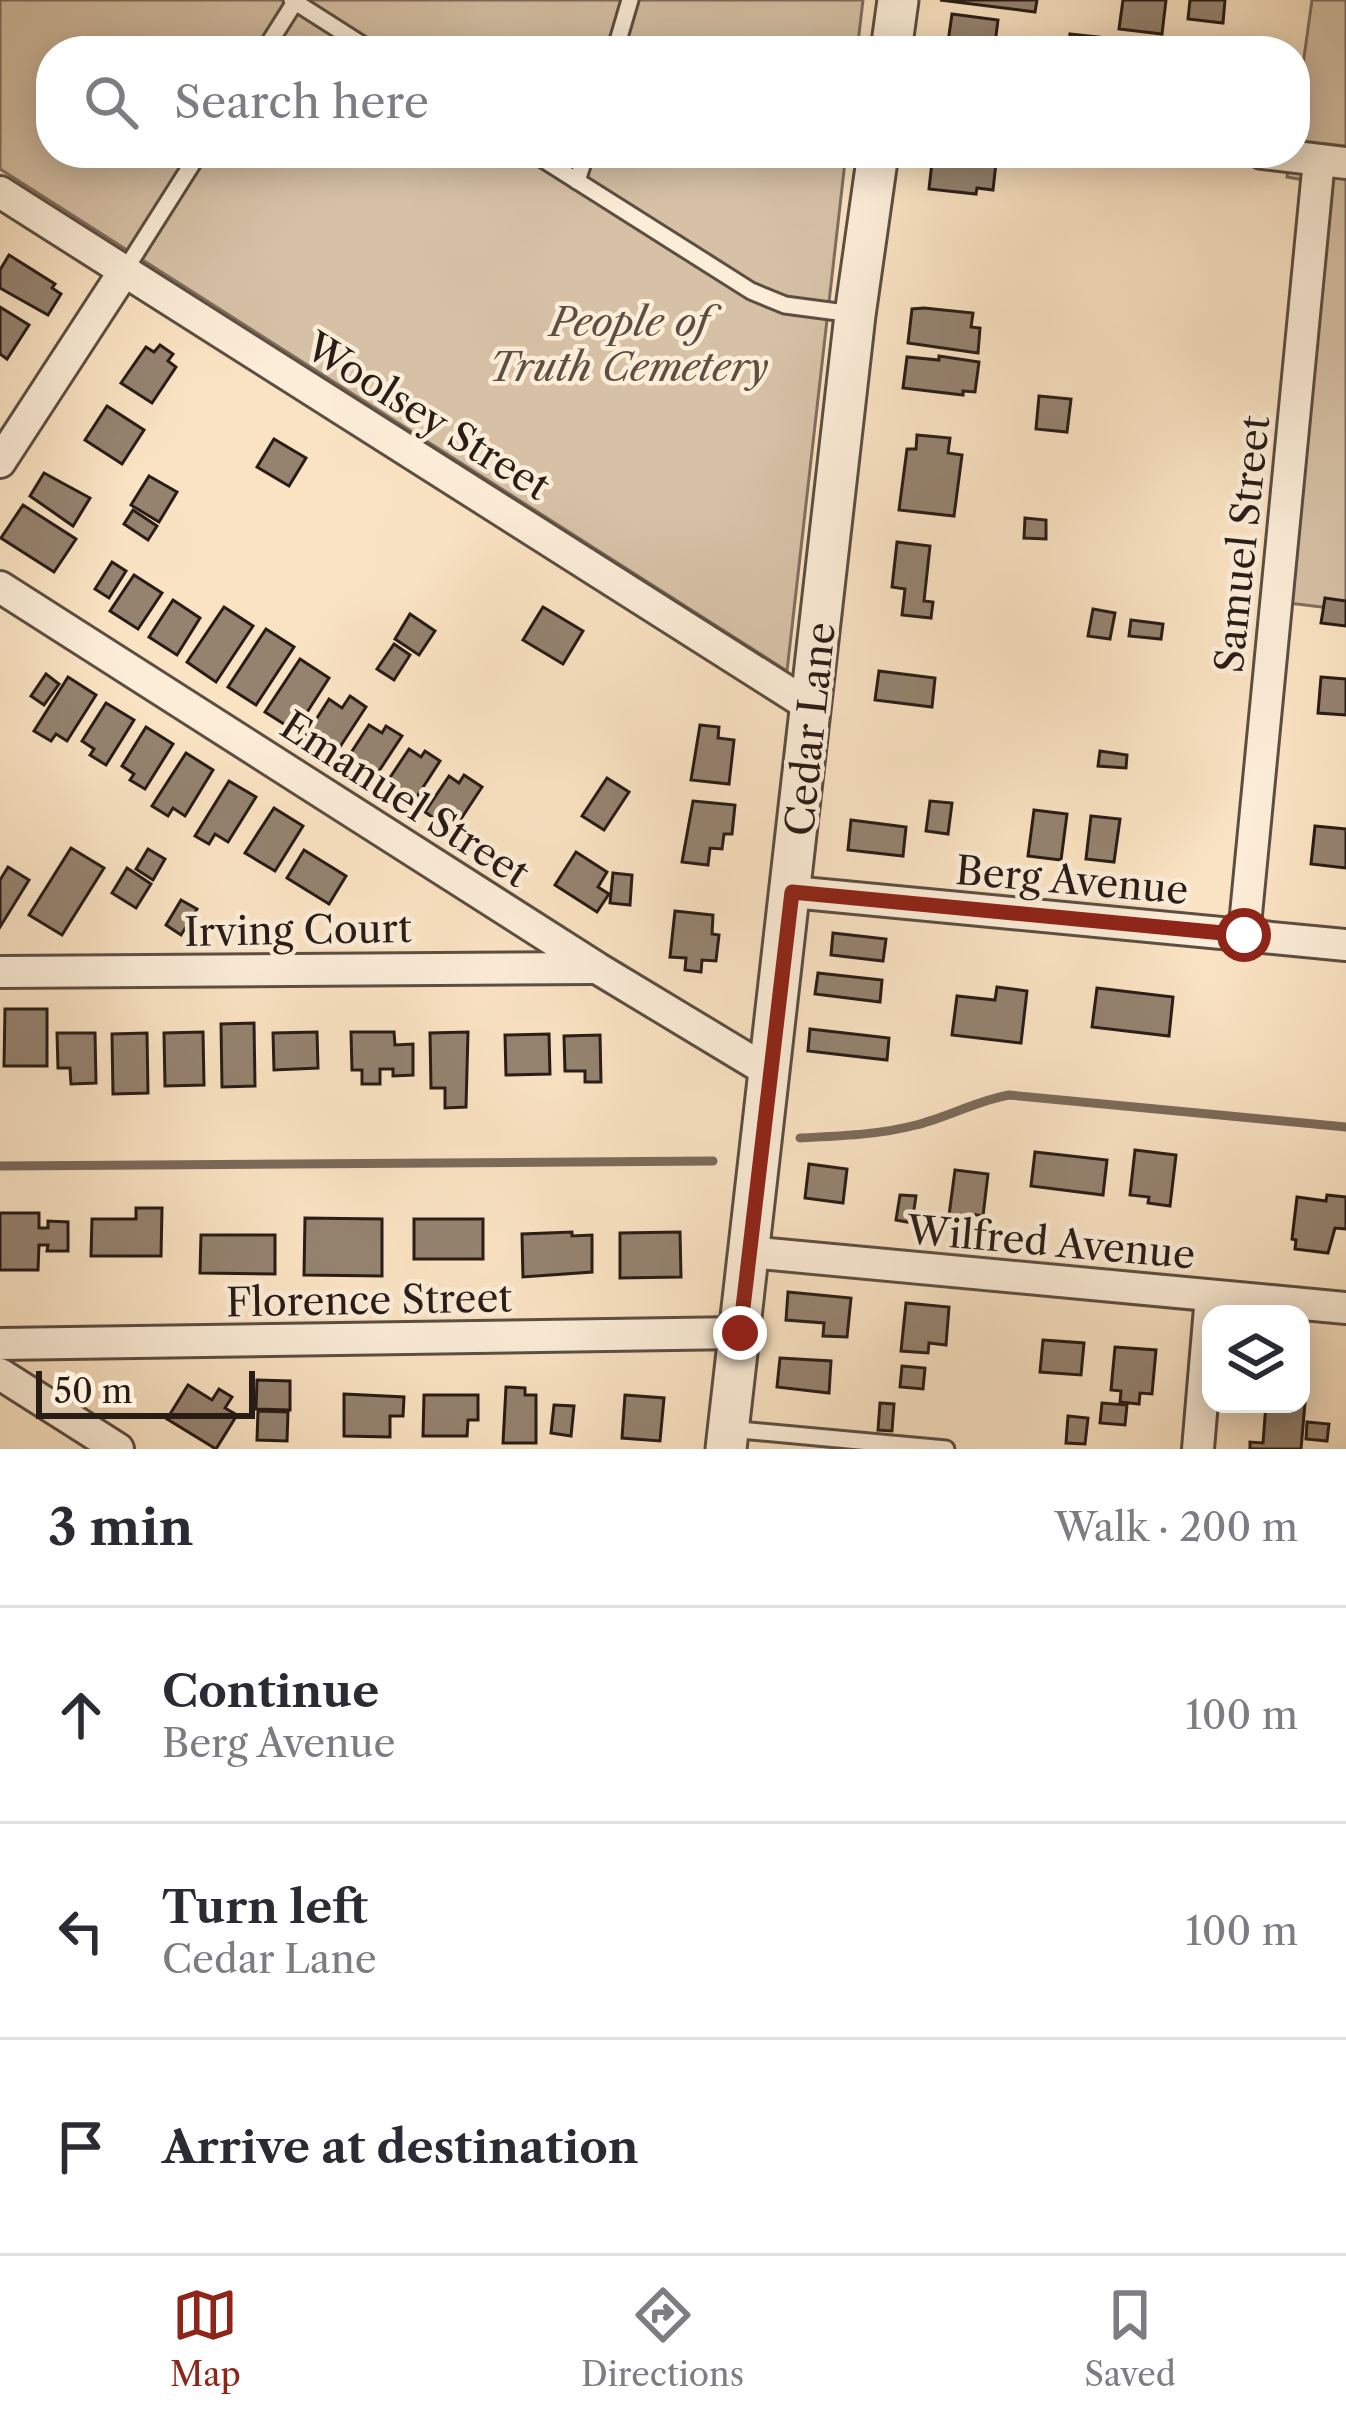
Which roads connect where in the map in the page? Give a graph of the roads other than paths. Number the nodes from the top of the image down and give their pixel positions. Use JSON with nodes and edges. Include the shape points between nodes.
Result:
{"nodes":[{"id":1,"x":629,"y":0,"type":"edge"},
{"id":2,"x":898,"y":0,"type":"edge"},
{"id":3,"x":293,"y":1,"type":"edge"},
{"id":4,"x":273,"y":36,"type":"edge"},
{"id":5,"x":348,"y":36,"type":"edge"},
{"id":6,"x":619,"y":36,"type":"edge"},
{"id":7,"x":893,"y":36,"type":"edge"},
{"id":8,"x":1332,"y":161,"type":"edge"},
{"id":9,"x":189,"y":168,"type":"edge"},
{"id":10,"x":557,"y":168,"type":"edge"},
{"id":11,"x":582,"y":168,"type":"edge"},
{"id":12,"x":876,"y":168,"type":"edge"},
{"id":13,"x":578,"y":181,"type":"junction"},
{"id":14,"x":0,"y":192,"type":"edge"},
{"id":15,"x":124,"y":270,"type":"junction"},
{"id":16,"x":855,"y":315,"type":"junction"},
{"id":17,"x":0,"y":462,"type":"edge"},
{"id":18,"x":0,"y":587,"type":"edge"},
{"id":19,"x":813,"y":708,"type":"junction"},
{"id":20,"x":792,"y":892,"type":"junction"},
{"id":21,"x":1244,"y":935,"type":"junction"},
{"id":22,"x":1346,"y":945,"type":"edge"},
{"id":23,"x":597,"y":968,"type":"junction"},
{"id":24,"x":0,"y":972,"type":"edge"},
{"id":25,"x":770,"y":1073,"type":"junction"},
{"id":26,"x":749,"y":1252,"type":"junction"},
{"id":27,"x":1211,"y":1296,"type":"junction"},
{"id":28,"x":1346,"y":1308,"type":"edge"},
{"id":29,"x":740,"y":1333,"type":"junction"},
{"id":30,"x":0,"y":1344,"type":"edge"},
{"id":31,"x":0,"y":1374,"type":"edge"},
{"id":32,"x":728,"y":1439,"type":"edge"},
{"id":33,"x":118,"y":1449,"type":"edge"},
{"id":34,"x":946,"y":1449,"type":"edge"},
{"id":35,"x":1198,"y":1449,"type":"edge"}],
"edges":[{"from":1,"to":6,"type":"lane"},
{"from":2,"to":7,"type":"street"},
{"from":3,"to":4,"type":"lane"},
{"from":3,"to":5,"type":"lane"},
{"from":8,"to":21,"type":"street","name":"Samuel Street"},
{"from":9,"to":15,"type":"lane"},
{"from":10,"to":13,"type":"lane"},
{"from":11,"to":13,"type":"lane"},
{"from":12,"to":16,"type":"street","name":"Cedar Lane"},
{"from":13,"to":16,"type":"lane","via":[[751,291]]},
{"from":14,"to":15,"type":"street","name":"Woolsey Street"},
{"from":15,"to":17,"type":"street"},
{"from":15,"to":19,"type":"street","name":"Woolsey Street"},
{"from":16,"to":19,"type":"street","name":"Cedar Lane"},
{"from":18,"to":23,"type":"street","name":"Emanuel Street"},
{"from":19,"to":20,"type":"street","name":"Cedar Lane"},
{"from":20,"to":21,"type":"street","name":"Berg Avenue"},
{"from":20,"to":25,"type":"street","name":"Cedar Lane"},
{"from":21,"to":22,"type":"street","name":"Berg Avenue"},
{"from":23,"to":24,"type":"street","name":"Irving Court"},
{"from":23,"to":25,"type":"street","name":"Emanuel Street"},
{"from":25,"to":26,"type":"street","name":"Cedar Lane"},
{"from":26,"to":27,"type":"street","name":"Wilfred Avenue"},
{"from":26,"to":29,"type":"street","name":"Cedar Lane"},
{"from":27,"to":28,"type":"street","name":"Wilfred Avenue"},
{"from":27,"to":35,"type":"street"},
{"from":29,"to":30,"type":"street","name":"Florence Street"},
{"from":29,"to":32,"type":"street","name":"Cedar Lane"},
{"from":31,"to":33,"type":"street"},
{"from":32,"to":34,"type":"lane"}]}
